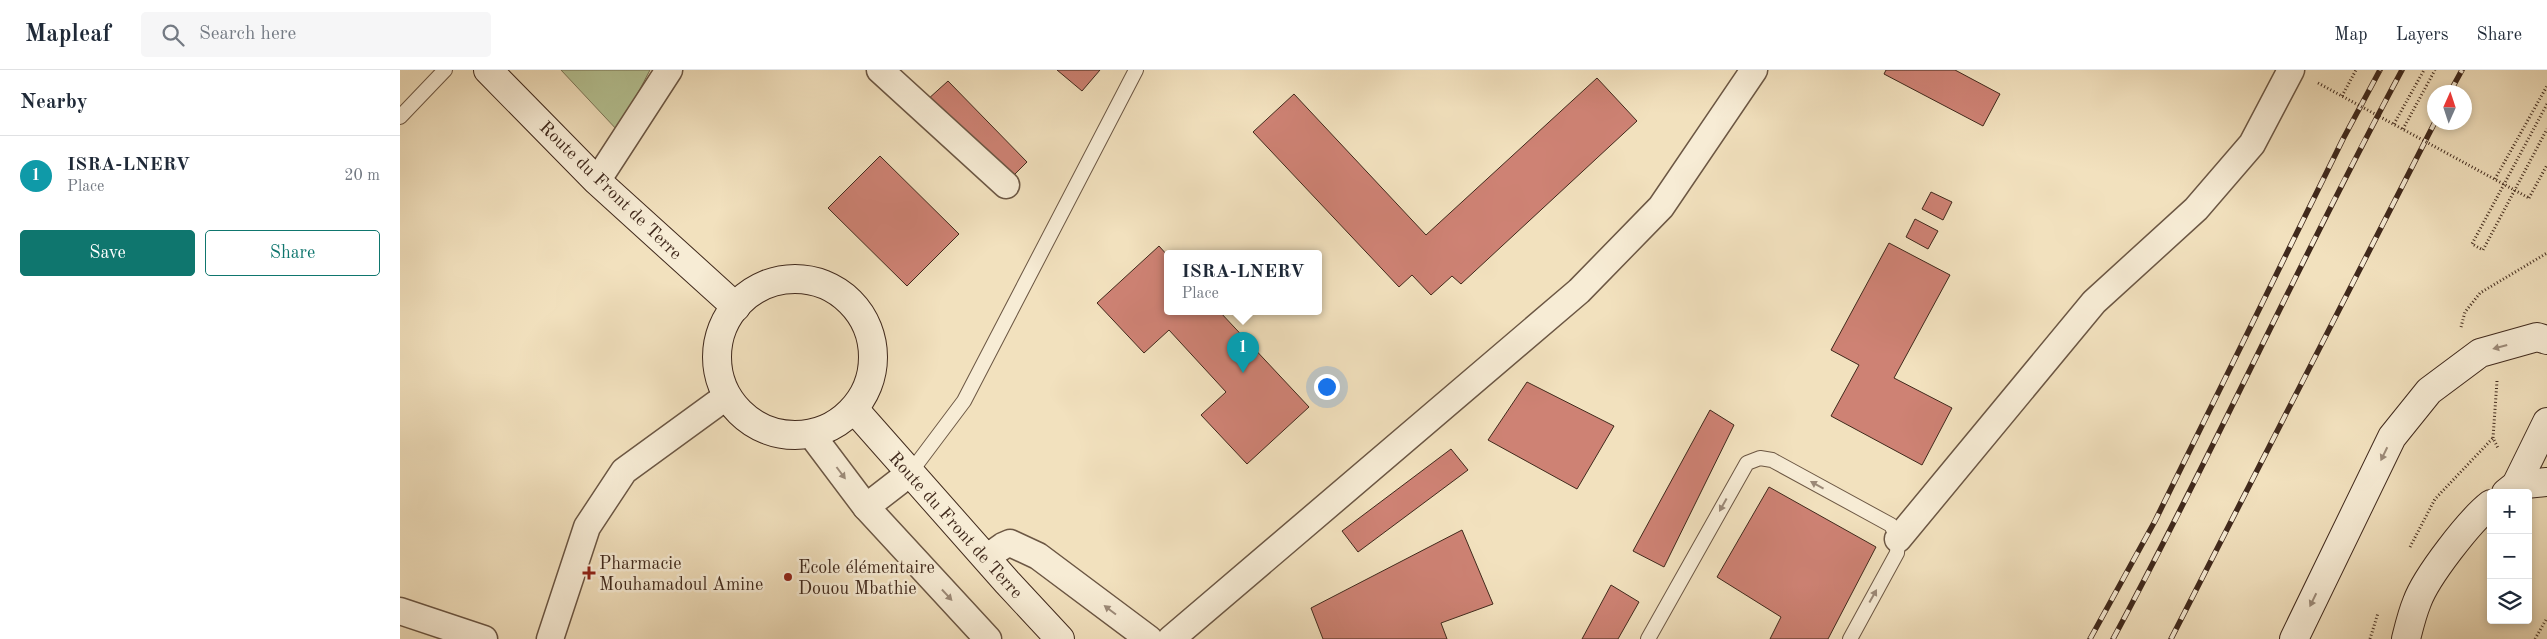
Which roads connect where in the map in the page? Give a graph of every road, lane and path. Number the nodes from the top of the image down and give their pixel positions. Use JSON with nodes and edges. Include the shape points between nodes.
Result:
{"nodes":[{"id":1,"x":446,"y":70,"type":"edge"},
{"id":2,"x":488,"y":70,"type":"edge"},
{"id":3,"x":669,"y":70,"type":"edge"},
{"id":4,"x":880,"y":70,"type":"edge"},
{"id":5,"x":1136,"y":70,"type":"edge"},
{"id":6,"x":1754,"y":70,"type":"edge"},
{"id":7,"x":2291,"y":70,"type":"edge"},
{"id":8,"x":2356,"y":70,"type":"edge"},
{"id":9,"x":2424,"y":70,"type":"edge"},
{"id":10,"x":2435,"y":70,"type":"edge"},
{"id":11,"x":2318,"y":83,"type":"dead end"},
{"id":12,"x":2547,"y":86,"type":"edge"},
{"id":13,"x":2342,"y":96,"type":"junction"},
{"id":14,"x":2547,"y":104,"type":"edge"},
{"id":15,"x":400,"y":117,"type":"edge"},
{"id":16,"x":2394,"y":124,"type":"junction"},
{"id":17,"x":2402,"y":129,"type":"junction"},
{"id":18,"x":2547,"y":129,"type":"edge"},
{"id":19,"x":2547,"y":165,"type":"edge"},
{"id":20,"x":2495,"y":179,"type":"junction"},
{"id":21,"x":597,"y":181,"type":"junction"},
{"id":22,"x":1006,"y":185,"type":"dead end"},
{"id":23,"x":2547,"y":253,"type":"edge"},
{"id":24,"x":736,"y":307,"type":"junction"},
{"id":25,"x":2547,"y":340,"type":"edge"},
{"id":26,"x":2480,"y":353,"type":"junction"},
{"id":27,"x":727,"y":396,"type":"junction"},
{"id":28,"x":854,"y":409,"type":"junction"},
{"id":29,"x":2547,"y":422,"type":"edge"},
{"id":30,"x":812,"y":434,"type":"junction"},
{"id":31,"x":910,"y":473,"type":"junction"},
{"id":32,"x":2547,"y":482,"type":"edge"},
{"id":33,"x":2511,"y":489,"type":"edge"},
{"id":34,"x":866,"y":507,"type":"junction"},
{"id":35,"x":2487,"y":507,"type":"edge"},
{"id":36,"x":1898,"y":539,"type":"junction"},
{"id":37,"x":986,"y":558,"type":"junction"},
{"id":38,"x":400,"y":611,"type":"edge"},
{"id":39,"x":2547,"y":618,"type":"edge"},
{"id":40,"x":484,"y":639,"type":"edge"},
{"id":41,"x":550,"y":639,"type":"edge"},
{"id":42,"x":988,"y":639,"type":"edge"},
{"id":43,"x":1060,"y":639,"type":"edge"},
{"id":44,"x":1149,"y":639,"type":"edge"},
{"id":45,"x":1171,"y":639,"type":"edge"},
{"id":46,"x":1648,"y":639,"type":"edge"},
{"id":47,"x":1850,"y":639,"type":"edge"},
{"id":48,"x":2294,"y":639,"type":"edge"},
{"id":49,"x":2406,"y":639,"type":"edge"},
{"id":50,"x":2535,"y":639,"type":"edge"}],
"edges":[{"from":1,"to":15,"type":"lane"},
{"from":2,"to":21,"type":"main road","name":"Route du Front de Terre"},
{"from":3,"to":21,"type":"street"},
{"from":4,"to":22,"type":"street"},
{"from":5,"to":31,"type":"lane","via":[[964,401]]},
{"from":6,"to":45,"type":"street","via":[[1660,207],[1580,291]]},
{"from":7,"to":36,"type":"street","via":[[2252,144],[2196,209],[2094,302]]},
{"from":8,"to":13,"type":"path"},
{"from":9,"to":16,"type":"path"},
{"from":10,"to":17,"type":"path"},
{"from":11,"to":13,"type":"path","bridge":true},
{"from":12,"to":20,"type":"path"},
{"from":13,"to":16,"type":"path","bridge":true},
{"from":14,"to":18,"type":"path","via":[[2472,244],[2483,250]]},
{"from":16,"to":17,"type":"path","bridge":true},
{"from":17,"to":20,"type":"path","bridge":true},
{"from":19,"to":20,"type":"path","bridge":true,"via":[[2529,198]]},
{"from":21,"to":24,"type":"main road","name":"Route du Front de Terre"},
{"from":23,"to":26,"type":"path","via":[[2480,293],[2465,312],[2460,331]]},
{"from":24,"to":27,"type":"main road","via":[[723,327],[717,350],[719,374]]},
{"from":24,"to":28,"type":"main road","via":[[751,293],[770,283],[790,279],[830,287],[847,299],[861,314],[870,332],[874,352],[866,392]]},
{"from":25,"to":26,"type":"main road","one_way":true,"via":[[2537,338]]},
{"from":26,"to":33,"type":"path","via":[[2498,378],[2493,438]]},
{"from":26,"to":48,"type":"main road","one_way":true,"via":[[2428,391],[2392,437]]},
{"from":27,"to":30,"type":"main road","via":[[742,415],[763,429],[787,435]]},
{"from":27,"to":41,"type":"street","via":[[624,471],[588,527]]},
{"from":28,"to":30,"type":"main road","via":[[834,425]]},
{"from":28,"to":31,"type":"main road","name":"Route du Front de Terre"},
{"from":29,"to":33,"type":"main road"},
{"from":30,"to":34,"type":"street","one_way":true},
{"from":31,"to":34,"type":"street"},
{"from":31,"to":37,"type":"main road","name":"Route du Front de Terre"},
{"from":32,"to":33,"type":"main road"},
{"from":34,"to":42,"type":"street","one_way":true},
{"from":35,"to":49,"type":"main road","via":[[2452,547],[2417,600]]},
{"from":36,"to":46,"type":"lane","one_way":true,"via":[[1890,525],[1772,460],[1760,458],[1747,463]]},
{"from":47,"to":36,"type":"lane","one_way":true,"via":[[1897,553]]},
{"from":37,"to":43,"type":"main road","name":"Route du Front de Terre"},
{"from":44,"to":37,"type":"street","one_way":true,"via":[[1038,556],[1010,543]]},
{"from":38,"to":40,"type":"street"},
{"from":39,"to":50,"type":"path"}]}
